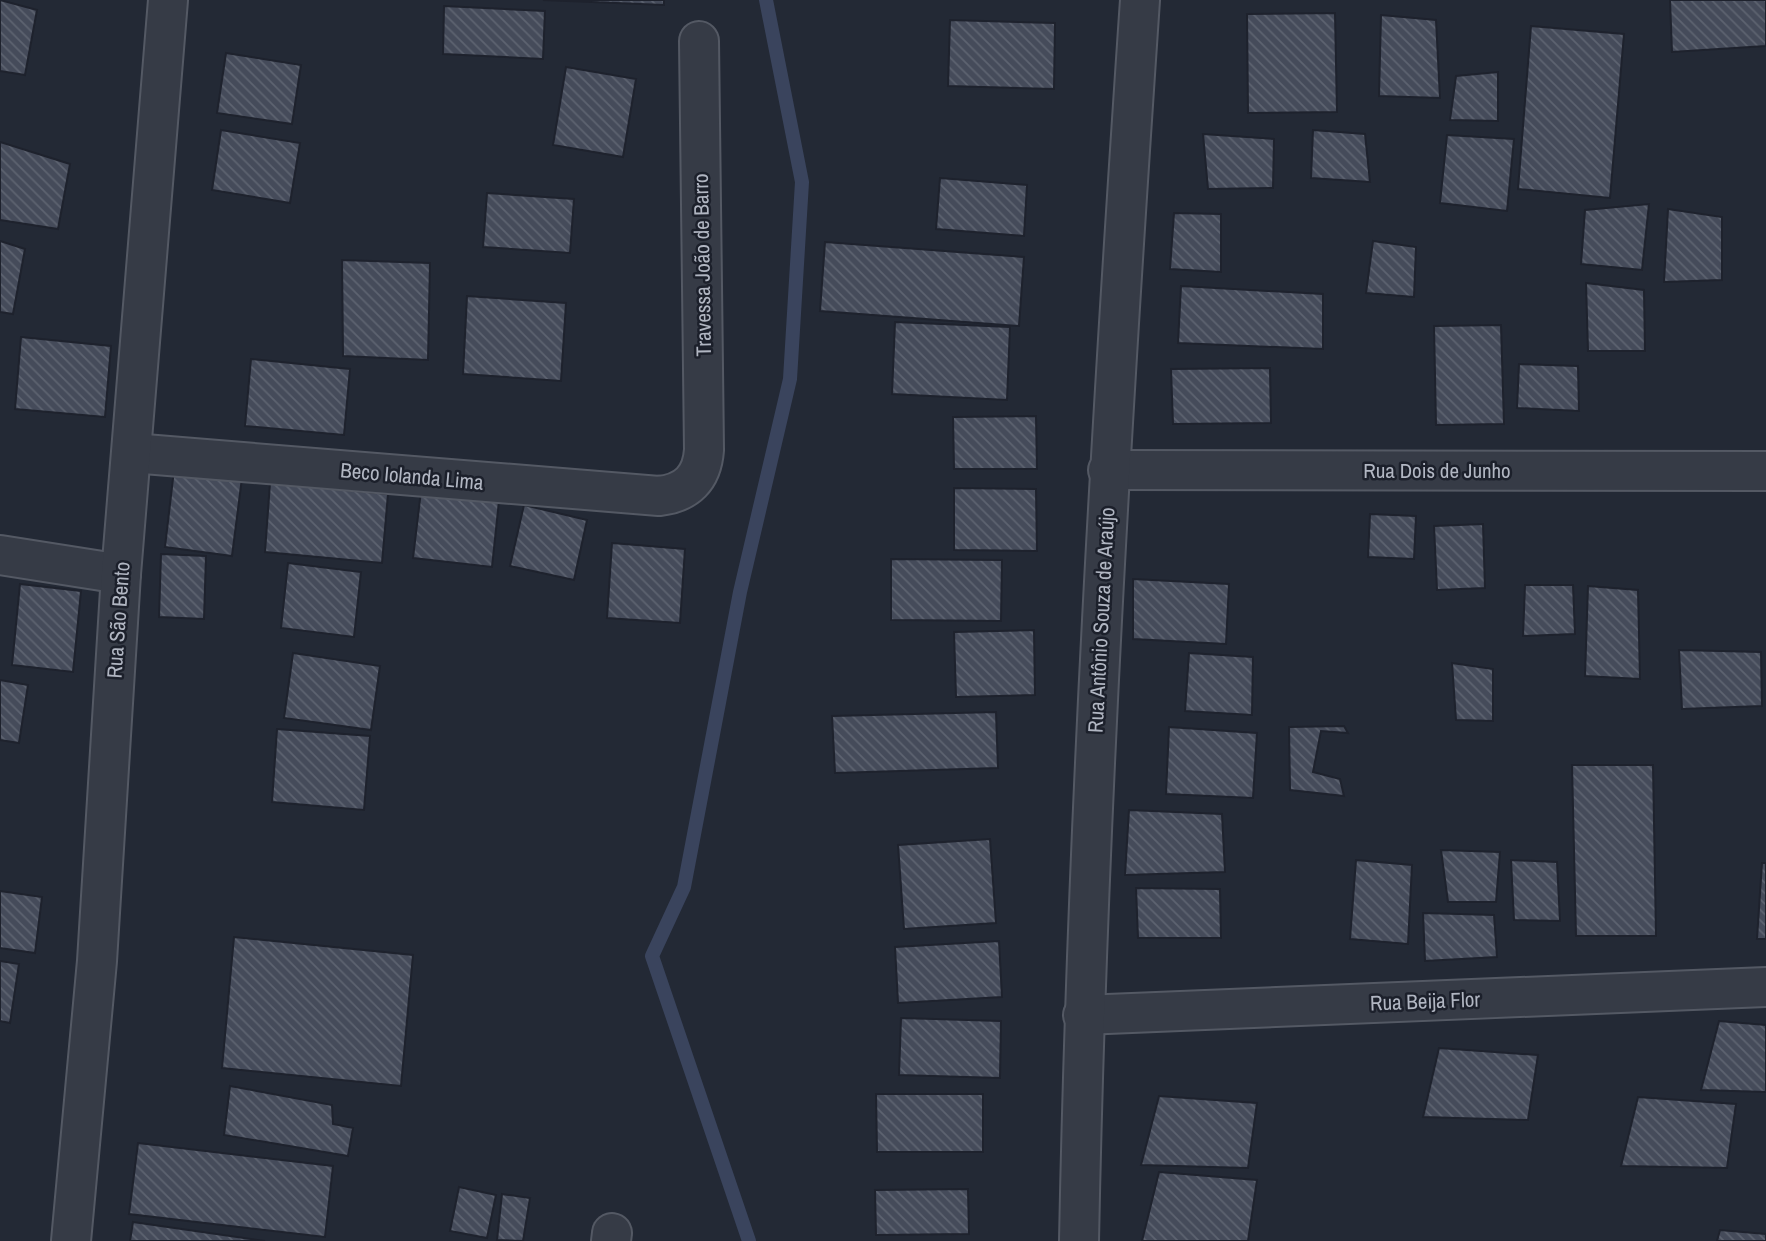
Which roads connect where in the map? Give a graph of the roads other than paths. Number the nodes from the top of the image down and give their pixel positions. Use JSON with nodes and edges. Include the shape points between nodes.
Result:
{"nodes":[{"id":1,"x":168,"y":0,"type":"edge"},
{"id":2,"x":1140,"y":0,"type":"edge"},
{"id":3,"x":699,"y":41,"type":"dead end"},
{"id":4,"x":132,"y":453,"type":"junction"},
{"id":5,"x":1108,"y":470,"type":"junction"},
{"id":6,"x":1766,"y":471,"type":"edge"},
{"id":7,"x":689,"y":486,"type":"joint"},
{"id":8,"x":0,"y":555,"type":"edge"},
{"id":9,"x":121,"y":573,"type":"junction"},
{"id":10,"x":1766,"y":987,"type":"edge"},
{"id":11,"x":1083,"y":1014,"type":"junction"},
{"id":12,"x":71,"y":1241,"type":"edge"},
{"id":13,"x":1079,"y":1241,"type":"edge"}],
"edges":[{"from":1,"to":4,"type":"street","name":"Rua São Bento"},
{"from":2,"to":5,"type":"street","name":"Rua Antônio Souza de Araújo"},
{"from":3,"to":7,"type":"street","name":"Travessa João de Barro","via":[[704,450],[703,463]]},
{"from":4,"to":7,"type":"street","name":"Beco Iolanda Lima","via":[[659,496]]},
{"from":4,"to":9,"type":"street","name":"Rua São Bento"},
{"from":5,"to":6,"type":"street","name":"Rua Dois de Junho"},
{"from":5,"to":11,"type":"street","name":"Rua Antônio Souza de Araújo"},
{"from":8,"to":9,"type":"street"},
{"from":9,"to":12,"type":"street","name":"Rua São Bento","via":[[97,961]]},
{"from":10,"to":11,"type":"street","name":"Rua Beija Flor"},
{"from":11,"to":13,"type":"street","name":"Rua Antônio Souza de Araújo"}]}
